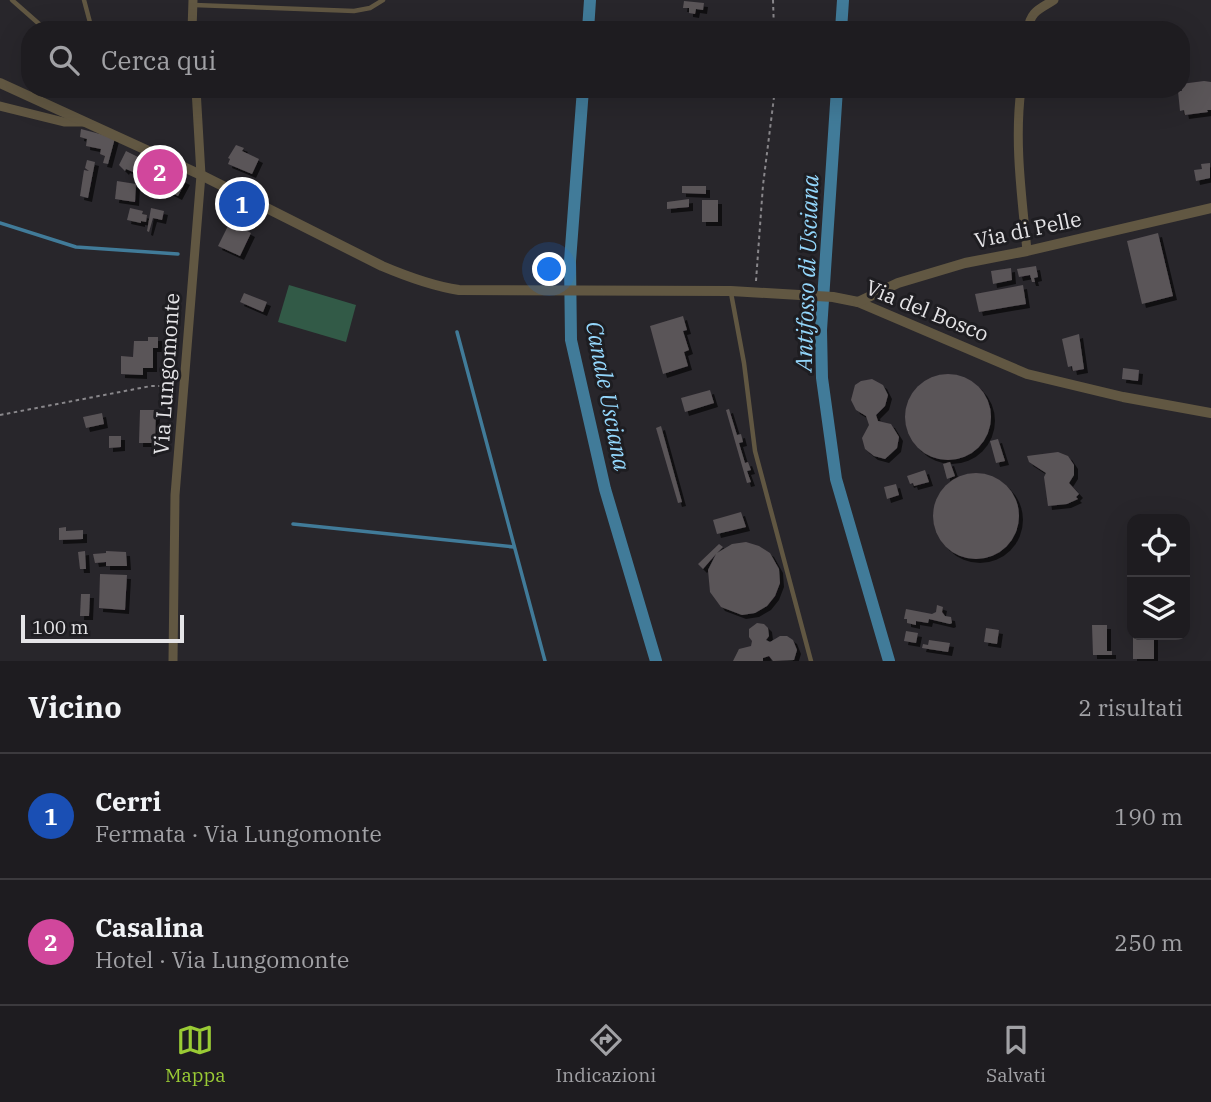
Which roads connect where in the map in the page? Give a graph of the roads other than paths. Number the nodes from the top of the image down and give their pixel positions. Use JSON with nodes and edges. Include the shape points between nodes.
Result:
{"nodes":[{"id":1,"x":12,"y":0,"type":"edge"},
{"id":2,"x":84,"y":0,"type":"edge"},
{"id":3,"x":383,"y":0,"type":"edge"},
{"id":4,"x":1054,"y":0,"type":"edge"},
{"id":5,"x":193,"y":3,"type":"edge"},
{"id":6,"x":36,"y":21,"type":"edge"},
{"id":7,"x":90,"y":21,"type":"edge"},
{"id":8,"x":192,"y":21,"type":"edge"},
{"id":9,"x":1030,"y":21,"type":"edge"},
{"id":10,"x":0,"y":83,"type":"edge"},
{"id":11,"x":21,"y":93,"type":"edge"},
{"id":12,"x":33,"y":98,"type":"edge"},
{"id":13,"x":197,"y":98,"type":"edge"},
{"id":14,"x":1020,"y":98,"type":"edge"},
{"id":15,"x":0,"y":106,"type":"edge"},
{"id":16,"x":85,"y":122,"type":"junction"},
{"id":17,"x":201,"y":175,"type":"junction"},
{"id":18,"x":1211,"y":208,"type":"edge"},
{"id":19,"x":1027,"y":251,"type":"junction"},
{"id":20,"x":731,"y":291,"type":"junction"},
{"id":21,"x":858,"y":302,"type":"junction"},
{"id":22,"x":1211,"y":413,"type":"edge"},
{"id":23,"x":173,"y":661,"type":"edge"},
{"id":24,"x":811,"y":661,"type":"edge"}],
"edges":[{"from":1,"to":6,"type":"lane"},
{"from":2,"to":7,"type":"lane"},
{"from":3,"to":5,"type":"lane","via":[[354,10]]},
{"from":4,"to":9,"type":"street","via":[[1036,9]]},
{"from":5,"to":8,"type":"street"},
{"from":10,"to":11,"type":"street","name":"Via del Bosco"},
{"from":12,"to":16,"type":"street","name":"Via del Bosco"},
{"from":13,"to":17,"type":"street","name":"Via Lungomonte"},
{"from":14,"to":19,"type":"street","via":[[1018,167]]},
{"from":15,"to":16,"type":"street","via":[[64,122]]},
{"from":16,"to":17,"type":"street","name":"Via del Bosco"},
{"from":17,"to":20,"type":"street","name":"Via del Bosco","via":[[410,278],[439,287]]},
{"from":17,"to":23,"type":"street","name":"Via Lungomonte","via":[[175,495]]},
{"from":18,"to":19,"type":"street","name":"Via di Pelle"},
{"from":19,"to":21,"type":"street","name":"Via di Pelle","via":[[965,263]]},
{"from":20,"to":21,"type":"street","name":"Via del Bosco"},
{"from":20,"to":24,"type":"lane","via":[[755,451]]},
{"from":21,"to":22,"type":"street","name":"Via del Bosco","via":[[1027,374]]}]}
